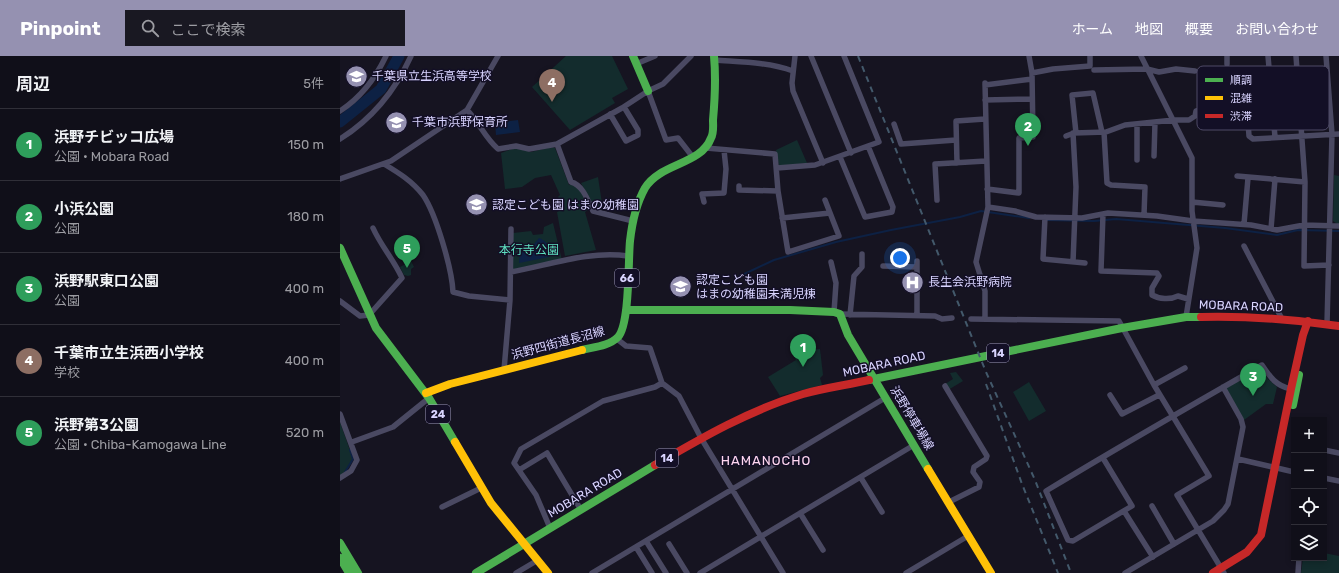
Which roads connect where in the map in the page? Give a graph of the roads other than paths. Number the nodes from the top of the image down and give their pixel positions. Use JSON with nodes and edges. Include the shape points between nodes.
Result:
{"nodes":[{"id":1,"x":386,"y":56,"type":"edge"},
{"id":2,"x":411,"y":56,"type":"edge"},
{"id":3,"x":498,"y":56,"type":"edge"},
{"id":4,"x":632,"y":56,"type":"edge"},
{"id":5,"x":655,"y":56,"type":"edge"},
{"id":6,"x":691,"y":56,"type":"edge"},
{"id":7,"x":795,"y":56,"type":"edge"},
{"id":8,"x":811,"y":56,"type":"edge"},
{"id":9,"x":844,"y":56,"type":"edge"},
{"id":10,"x":1029,"y":56,"type":"edge"},
{"id":11,"x":1090,"y":56,"type":"edge"},
{"id":12,"x":1141,"y":56,"type":"edge"},
{"id":13,"x":1227,"y":56,"type":"edge"},
{"id":14,"x":1268,"y":56,"type":"edge"},
{"id":15,"x":1296,"y":56,"type":"edge"},
{"id":16,"x":1326,"y":56,"type":"edge"},
{"id":17,"x":715,"y":58,"type":"edge"},
{"id":18,"x":636,"y":64,"type":"junction"},
{"id":19,"x":1227,"y":64,"type":"dead end"},
{"id":20,"x":1269,"y":66,"type":"edge"},
{"id":21,"x":1297,"y":66,"type":"edge"},
{"id":22,"x":1327,"y":66,"type":"edge"},
{"id":23,"x":1147,"y":69,"type":"junction"},
{"id":24,"x":1094,"y":70,"type":"dead end"},
{"id":25,"x":793,"y":71,"type":"junction"},
{"id":26,"x":1195,"y":72,"type":"dead end"},
{"id":27,"x":1032,"y":76,"type":"junction"},
{"id":28,"x":648,"y":91,"type":"junction"},
{"id":29,"x":1329,"y":95,"type":"edge"},
{"id":30,"x":1032,"y":99,"type":"junction"},
{"id":31,"x":985,"y":100,"type":"junction"},
{"id":32,"x":624,"y":107,"type":"junction"},
{"id":33,"x":467,"y":110,"type":"junction"},
{"id":34,"x":340,"y":111,"type":"edge"},
{"id":35,"x":1197,"y":111,"type":"edge"},
{"id":36,"x":610,"y":114,"type":"junction"},
{"id":37,"x":985,"y":119,"type":"junction"},
{"id":38,"x":1174,"y":120,"type":"junction"},
{"id":39,"x":1155,"y":122,"type":"junction"},
{"id":40,"x":894,"y":124,"type":"dead end"},
{"id":41,"x":1137,"y":124,"type":"junction"},
{"id":42,"x":1249,"y":130,"type":"edge"},
{"id":43,"x":1275,"y":130,"type":"edge"},
{"id":44,"x":1302,"y":130,"type":"edge"},
{"id":45,"x":1103,"y":132,"type":"junction"},
{"id":46,"x":1075,"y":133,"type":"junction"},
{"id":47,"x":1332,"y":134,"type":"junction"},
{"id":48,"x":1339,"y":134,"type":"edge"},
{"id":49,"x":1066,"y":136,"type":"dead end"},
{"id":50,"x":1302,"y":136,"type":"junction"},
{"id":51,"x":1275,"y":137,"type":"junction"},
{"id":52,"x":340,"y":140,"type":"edge"},
{"id":53,"x":956,"y":140,"type":"junction"},
{"id":54,"x":557,"y":144,"type":"junction"},
{"id":55,"x":868,"y":146,"type":"junction"},
{"id":56,"x":706,"y":148,"type":"junction"},
{"id":57,"x":724,"y":150,"type":"junction"},
{"id":58,"x":851,"y":153,"type":"junction"},
{"id":59,"x":692,"y":156,"type":"junction"},
{"id":60,"x":1154,"y":156,"type":"dead end"},
{"id":61,"x":840,"y":158,"type":"junction"},
{"id":62,"x":1137,"y":160,"type":"dead end"},
{"id":63,"x":986,"y":161,"type":"junction"},
{"id":64,"x":823,"y":163,"type":"junction"},
{"id":65,"x":957,"y":163,"type":"junction"},
{"id":66,"x":384,"y":164,"type":"junction"},
{"id":67,"x":777,"y":168,"type":"junction"},
{"id":68,"x":1238,"y":176,"type":"dead end"},
{"id":69,"x":1248,"y":178,"type":"junction"},
{"id":70,"x":1275,"y":179,"type":"junction"},
{"id":71,"x":340,"y":180,"type":"edge"},
{"id":72,"x":1305,"y":182,"type":"junction"},
{"id":73,"x":739,"y":186,"type":"dead end"},
{"id":74,"x":987,"y":190,"type":"junction"},
{"id":75,"x":778,"y":191,"type":"junction"},
{"id":76,"x":825,"y":200,"type":"dead end"},
{"id":77,"x":937,"y":200,"type":"dead end"},
{"id":78,"x":704,"y":202,"type":"dead end"},
{"id":79,"x":1192,"y":202,"type":"junction"},
{"id":80,"x":1223,"y":205,"type":"dead end"},
{"id":81,"x":988,"y":207,"type":"junction"},
{"id":82,"x":830,"y":213,"type":"junction"},
{"id":83,"x":1103,"y":214,"type":"junction"},
{"id":84,"x":1144,"y":215,"type":"junction"},
{"id":85,"x":1045,"y":217,"type":"junction"},
{"id":86,"x":1074,"y":217,"type":"junction"},
{"id":87,"x":782,"y":218,"type":"junction"},
{"id":88,"x":633,"y":221,"type":"junction"},
{"id":89,"x":1193,"y":221,"type":"junction"},
{"id":90,"x":1244,"y":224,"type":"junction"},
{"id":91,"x":1306,"y":225,"type":"junction"},
{"id":92,"x":1330,"y":225,"type":"junction"},
{"id":93,"x":1339,"y":226,"type":"edge"},
{"id":94,"x":373,"y":228,"type":"dead end"},
{"id":95,"x":511,"y":229,"type":"dead end"},
{"id":96,"x":1271,"y":229,"type":"junction"},
{"id":97,"x":1244,"y":246,"type":"dead end"},
{"id":98,"x":340,"y":251,"type":"edge"},
{"id":99,"x":862,"y":254,"type":"dead end"},
{"id":100,"x":628,"y":256,"type":"junction"},
{"id":101,"x":831,"y":262,"type":"dead end"},
{"id":102,"x":1073,"y":262,"type":"junction"},
{"id":103,"x":1085,"y":263,"type":"dead end"},
{"id":104,"x":1329,"y":265,"type":"junction"},
{"id":105,"x":883,"y":266,"type":"dead end"},
{"id":106,"x":511,"y":272,"type":"junction"},
{"id":107,"x":510,"y":300,"type":"junction"},
{"id":108,"x":1188,"y":300,"type":"junction"},
{"id":109,"x":340,"y":301,"type":"edge"},
{"id":110,"x":626,"y":310,"type":"junction"},
{"id":111,"x":837,"y":313,"type":"junction"},
{"id":112,"x":850,"y":314,"type":"junction"},
{"id":113,"x":369,"y":315,"type":"junction"},
{"id":114,"x":917,"y":315,"type":"junction"},
{"id":115,"x":1186,"y":317,"type":"junction"},
{"id":116,"x":952,"y":318,"type":"dead end"},
{"id":117,"x":985,"y":318,"type":"junction"},
{"id":118,"x":971,"y":319,"type":"dead end"},
{"id":119,"x":1282,"y":319,"type":"junction"},
{"id":120,"x":1308,"y":321,"type":"junction"},
{"id":121,"x":1327,"y":324,"type":"junction"},
{"id":122,"x":1339,"y":326,"type":"edge"},
{"id":123,"x":1122,"y":328,"type":"junction"},
{"id":124,"x":617,"y":339,"type":"junction"},
{"id":125,"x":1185,"y":368,"type":"dead end"},
{"id":126,"x":504,"y":370,"type":"junction"},
{"id":127,"x":874,"y":378,"type":"junction"},
{"id":128,"x":662,"y":383,"type":"junction"},
{"id":129,"x":1154,"y":385,"type":"junction"},
{"id":130,"x":945,"y":386,"type":"dead end"},
{"id":131,"x":1223,"y":387,"type":"junction"},
{"id":132,"x":1291,"y":389,"type":"junction"},
{"id":133,"x":1110,"y":394,"type":"dead end"},
{"id":134,"x":1159,"y":395,"type":"junction"},
{"id":135,"x":427,"y":396,"type":"junction"},
{"id":136,"x":886,"y":398,"type":"junction"},
{"id":137,"x":340,"y":414,"type":"edge"},
{"id":138,"x":1173,"y":417,"type":"junction"},
{"id":139,"x":701,"y":438,"type":"junction"},
{"id":140,"x":352,"y":442,"type":"junction"},
{"id":141,"x":914,"y":445,"type":"junction"},
{"id":142,"x":1327,"y":451,"type":"edge"},
{"id":143,"x":1339,"y":453,"type":"edge"},
{"id":144,"x":1103,"y":458,"type":"junction"},
{"id":145,"x":1238,"y":459,"type":"junction"},
{"id":146,"x":1278,"y":469,"type":"junction"},
{"id":147,"x":519,"y":470,"type":"junction"},
{"id":148,"x":1291,"y":471,"type":"edge"},
{"id":149,"x":340,"y":478,"type":"edge"},
{"id":150,"x":861,"y":478,"type":"junction"},
{"id":151,"x":1327,"y":479,"type":"edge"},
{"id":152,"x":1339,"y":481,"type":"edge"},
{"id":153,"x":481,"y":488,"type":"junction"},
{"id":154,"x":733,"y":490,"type":"junction"},
{"id":155,"x":948,"y":502,"type":"junction"},
{"id":156,"x":1152,"y":506,"type":"dead end"},
{"id":157,"x":442,"y":507,"type":"dead end"},
{"id":158,"x":581,"y":510,"type":"junction"},
{"id":159,"x":1124,"y":511,"type":"junction"},
{"id":160,"x":882,"y":512,"type":"dead end"},
{"id":161,"x":800,"y":514,"type":"junction"},
{"id":162,"x":550,"y":528,"type":"junction"},
{"id":163,"x":1198,"y":530,"type":"junction"},
{"id":164,"x":761,"y":536,"type":"junction"},
{"id":165,"x":968,"y":536,"type":"junction"},
{"id":166,"x":646,"y":541,"type":"junction"},
{"id":167,"x":340,"y":543,"type":"edge"},
{"id":168,"x":524,"y":544,"type":"junction"},
{"id":169,"x":669,"y":544,"type":"dead end"},
{"id":170,"x":1174,"y":544,"type":"junction"},
{"id":171,"x":636,"y":547,"type":"junction"},
{"id":172,"x":823,"y":550,"type":"dead end"},
{"id":173,"x":1153,"y":557,"type":"junction"},
{"id":174,"x":340,"y":558,"type":"edge"},
{"id":175,"x":538,"y":560,"type":"junction"},
{"id":176,"x":1299,"y":561,"type":"edge"},
{"id":177,"x":601,"y":567,"type":"junction"},
{"id":178,"x":1222,"y":571,"type":"edge"},
{"id":179,"x":349,"y":573,"type":"edge"},
{"id":180,"x":358,"y":573,"type":"edge"},
{"id":181,"x":476,"y":573,"type":"edge"},
{"id":182,"x":516,"y":573,"type":"edge"},
{"id":183,"x":548,"y":573,"type":"edge"},
{"id":184,"x":592,"y":573,"type":"edge"},
{"id":185,"x":604,"y":573,"type":"edge"},
{"id":186,"x":652,"y":573,"type":"edge"},
{"id":187,"x":666,"y":573,"type":"edge"},
{"id":188,"x":687,"y":573,"type":"edge"},
{"id":189,"x":700,"y":573,"type":"edge"},
{"id":190,"x":783,"y":573,"type":"edge"},
{"id":191,"x":906,"y":573,"type":"edge"},
{"id":192,"x":991,"y":573,"type":"edge"},
{"id":193,"x":1125,"y":573,"type":"edge"},
{"id":194,"x":1213,"y":573,"type":"edge"},
{"id":195,"x":1298,"y":573,"type":"edge"}],
"edges":[{"from":1,"to":34,"type":"street","via":[[369,85]]},
{"from":2,"to":52,"type":"street","via":[[392,91],[376,111]]},
{"from":3,"to":33,"type":"street"},
{"from":4,"to":18,"type":"main road"},
{"from":5,"to":18,"type":"street"},
{"from":6,"to":28,"type":"street","via":[[663,84]]},
{"from":7,"to":25,"type":"street"},
{"from":8,"to":58,"type":"street"},
{"from":9,"to":55,"type":"street","via":[[879,142]]},
{"from":10,"to":27,"type":"street"},
{"from":11,"to":27,"type":"street","via":[[1090,66],[1053,69]]},
{"from":12,"to":23,"type":"street"},
{"from":13,"to":19,"type":"street"},
{"from":14,"to":20,"type":"street"},
{"from":15,"to":21,"type":"street"},
{"from":16,"to":22,"type":"street"},
{"from":17,"to":25,"type":"street","via":[[782,67]]},
{"from":17,"to":56,"type":"main road","via":[[713,129]]},
{"from":18,"to":28,"type":"main road"},
{"from":23,"to":24,"type":"street"},
{"from":23,"to":26,"type":"street","via":[[1159,72],[1176,69]]},
{"from":23,"to":38,"type":"street"},
{"from":25,"to":64,"type":"street","via":[[793,91]]},
{"from":27,"to":30,"type":"street"},
{"from":27,"to":31,"type":"street","via":[[985,84]]},
{"from":28,"to":32,"type":"street"},
{"from":28,"to":59,"type":"street","via":[[666,140],[678,138]]},
{"from":29,"to":47,"type":"street"},
{"from":30,"to":31,"type":"street"},
{"from":30,"to":74,"type":"street","via":[[1033,137],[1019,138],[1019,193]]},
{"from":31,"to":37,"type":"street"},
{"from":32,"to":36,"type":"street"},
{"from":32,"to":36,"type":"street","via":[[638,130],[638,135],[626,141]]},
{"from":33,"to":54,"type":"street","via":[[490,143],[498,149],[516,146],[529,149]]},
{"from":33,"to":66,"type":"street"},
{"from":35,"to":38,"type":"street","via":[[1189,120]]},
{"from":36,"to":54,"type":"street"},
{"from":37,"to":53,"type":"street","via":[[956,121]]},
{"from":37,"to":63,"type":"street"},
{"from":38,"to":39,"type":"street"},
{"from":38,"to":79,"type":"street","via":[[1192,158]]},
{"from":39,"to":41,"type":"street"},
{"from":39,"to":60,"type":"street"},
{"from":40,"to":53,"type":"street","via":[[901,144]]},
{"from":41,"to":45,"type":"street"},
{"from":41,"to":62,"type":"street"},
{"from":42,"to":51,"type":"street","via":[[1249,136],[1253,139]]},
{"from":43,"to":51,"type":"street"},
{"from":44,"to":50,"type":"street"},
{"from":45,"to":46,"type":"street"},
{"from":45,"to":46,"type":"street","via":[[1093,93],[1072,95]]},
{"from":45,"to":84,"type":"street","via":[[1107,183],[1145,187]]},
{"from":46,"to":49,"type":"street"},
{"from":46,"to":86,"type":"street"},
{"from":47,"to":48,"type":"street"},
{"from":47,"to":50,"type":"street"},
{"from":47,"to":92,"type":"street"},
{"from":50,"to":51,"type":"street"},
{"from":50,"to":72,"type":"street"},
{"from":53,"to":65,"type":"street"},
{"from":54,"to":88,"type":"street","via":[[571,182],[582,190],[593,211]]},
{"from":55,"to":58,"type":"street"},
{"from":55,"to":61,"type":"street","via":[[893,207],[892,212],[865,217]]},
{"from":56,"to":57,"type":"street"},
{"from":56,"to":59,"type":"main road","name":"浜野四街道長沼線","number":"66"},
{"from":57,"to":67,"type":"street","via":[[774,154]]},
{"from":57,"to":78,"type":"street","via":[[724,193],[702,194]]},
{"from":58,"to":61,"type":"street"},
{"from":59,"to":88,"type":"main road","name":"浜野四街道長沼線","number":"66","via":[[662,171],[649,182]]},
{"from":61,"to":64,"type":"street"},
{"from":63,"to":65,"type":"street"},
{"from":63,"to":74,"type":"street"},
{"from":64,"to":67,"type":"street"},
{"from":65,"to":77,"type":"street","via":[[935,164]]},
{"from":66,"to":71,"type":"street"},
{"from":66,"to":107,"type":"street","via":[[402,174],[414,185],[428,205],[447,258],[453,292]]},
{"from":67,"to":75,"type":"street"},
{"from":68,"to":69,"type":"street"},
{"from":69,"to":70,"type":"street"},
{"from":69,"to":90,"type":"street"},
{"from":70,"to":72,"type":"street"},
{"from":70,"to":96,"type":"street"},
{"from":72,"to":91,"type":"street"},
{"from":73,"to":75,"type":"street","via":[[739,190]]},
{"from":74,"to":81,"type":"street"},
{"from":75,"to":87,"type":"street"},
{"from":76,"to":82,"type":"street"},
{"from":79,"to":80,"type":"street"},
{"from":79,"to":89,"type":"street"},
{"from":81,"to":85,"type":"street"},
{"from":81,"to":117,"type":"street","via":[[976,262],[985,291]]},
{"from":82,"to":87,"type":"street"},
{"from":82,"to":87,"type":"street","via":[[839,236],[788,252]]},
{"from":83,"to":84,"type":"street"},
{"from":83,"to":86,"type":"street"},
{"from":83,"to":108,"type":"street","via":[[1101,271],[1157,273],[1159,276],[1152,288],[1152,294],[1160,298],[1178,296]]},
{"from":84,"to":89,"type":"street"},
{"from":85,"to":86,"type":"street"},
{"from":85,"to":102,"type":"street","via":[[1043,259]]},
{"from":86,"to":102,"type":"street"},
{"from":88,"to":100,"type":"main road","name":"浜野四街道長沼線","number":"66"},
{"from":89,"to":90,"type":"street"},
{"from":89,"to":108,"type":"street","via":[[1197,248]]},
{"from":90,"to":96,"type":"street"},
{"from":91,"to":92,"type":"street"},
{"from":91,"to":96,"type":"street"},
{"from":91,"to":104,"type":"street","via":[[1304,266]]},
{"from":92,"to":93,"type":"street"},
{"from":92,"to":104,"type":"street"},
{"from":94,"to":113,"type":"street","via":[[381,246],[394,260],[402,278]]},
{"from":95,"to":106,"type":"street"},
{"from":97,"to":119,"type":"street"},
{"from":98,"to":113,"type":"main road","number":"24"},
{"from":99,"to":112,"type":"street","via":[[862,267],[854,276]]},
{"from":100,"to":106,"type":"street","via":[[596,254]]},
{"from":100,"to":110,"type":"main road","name":"浜野四街道長沼線","number":"66"},
{"from":101,"to":111,"type":"street","via":[[836,282]]},
{"from":102,"to":103,"type":"street"},
{"from":104,"to":121,"type":"street"},
{"from":105,"to":114,"type":"street","via":[[917,264]]},
{"from":106,"to":107,"type":"street"},
{"from":107,"to":126,"type":"street"},
{"from":108,"to":115,"type":"street"},
{"from":109,"to":113,"type":"street","via":[[360,316]]},
{"from":110,"to":111,"type":"main road","via":[[784,310]]},
{"from":110,"to":124,"type":"main road","name":"浜野四街道長沼線","number":"66","via":[[622,332]]},
{"from":111,"to":112,"type":"street"},
{"from":111,"to":127,"type":"main road","name":"浜野停車場線"},
{"from":112,"to":114,"type":"street"},
{"from":113,"to":135,"type":"main road","number":"24","via":[[388,346]]},
{"from":114,"to":116,"type":"street"},
{"from":115,"to":119,"type":"main road","name":"MOBARA ROAD","number":"14","via":[[1235,316]]},
{"from":115,"to":123,"type":"main road","name":"MOBARA ROAD","number":"14"},
{"from":117,"to":118,"type":"street"},
{"from":117,"to":123,"type":"street","via":[[1117,320]]},
{"from":119,"to":120,"type":"main road","name":"MOBARA ROAD","number":"14"},
{"from":120,"to":121,"type":"main road","name":"MOBARA ROAD","number":"14"},
{"from":120,"to":132,"type":"main road"},
{"from":120,"to":146,"type":"main road"},
{"from":121,"to":122,"type":"main road","name":"MOBARA ROAD","number":"14"},
{"from":123,"to":127,"type":"main road","name":"MOBARA ROAD","number":"14"},
{"from":123,"to":129,"type":"street"},
{"from":124,"to":126,"type":"main road","name":"浜野四街道長沼線"},
{"from":124,"to":128,"type":"street","via":[[626,346],[650,348]]},
{"from":125,"to":129,"type":"street"},
{"from":126,"to":135,"type":"main road","name":"浜野四街道長沼線","via":[[450,384]]},
{"from":127,"to":136,"type":"main road","name":"浜野停車場線"},
{"from":127,"to":139,"type":"main road","name":"MOBARA ROAD","number":"14","via":[[777,403],[733,421]]},
{"from":128,"to":139,"type":"street","via":[[679,396]]},
{"from":128,"to":147,"type":"street","via":[[603,401],[539,437],[521,449],[514,463]]},
{"from":129,"to":134,"type":"street"},
{"from":130,"to":155,"type":"street","via":[[987,456],[974,467],[973,472],[980,482],[979,487]]},
{"from":131,"to":132,"type":"street","via":[[1262,365],[1272,380]]},
{"from":131,"to":138,"type":"street"},
{"from":131,"to":145,"type":"street","via":[[1243,427]]},
{"from":132,"to":146,"type":"main road"},
{"from":133,"to":134,"type":"street","via":[[1122,414]]},
{"from":134,"to":138,"type":"street"},
{"from":135,"to":140,"type":"street","via":[[393,427]]},
{"from":135,"to":153,"type":"main road","number":"24"},
{"from":136,"to":141,"type":"main road","name":"浜野停車場線"},
{"from":136,"to":154,"type":"street"},
{"from":137,"to":140,"type":"street"},
{"from":138,"to":144,"type":"street"},
{"from":138,"to":163,"type":"street","via":[[1209,476],[1177,495]]},
{"from":139,"to":154,"type":"street"},
{"from":139,"to":158,"type":"main road","name":"MOBARA ROAD","number":"14"},
{"from":140,"to":149,"type":"street","via":[[357,460],[355,466]]},
{"from":141,"to":150,"type":"street"},
{"from":141,"to":155,"type":"main road","name":"浜野停車場線"},
{"from":142,"to":143,"type":"street"},
{"from":144,"to":159,"type":"street","via":[[1132,506]]},
{"from":144,"to":159,"type":"street","via":[[1046,491],[1068,540],[1073,541]]},
{"from":145,"to":146,"type":"street"},
{"from":145,"to":163,"type":"street","via":[[1228,504],[1218,516]]},
{"from":146,"to":148,"type":"street"},
{"from":146,"to":178,"type":"main road","via":[[1266,536],[1249,556]]},
{"from":147,"to":158,"type":"street","via":[[547,453]]},
{"from":147,"to":162,"type":"street","via":[[536,495]]},
{"from":150,"to":160,"type":"street"},
{"from":150,"to":161,"type":"street"},
{"from":151,"to":152,"type":"street"},
{"from":153,"to":157,"type":"street"},
{"from":153,"to":168,"type":"main road","number":"24","via":[[502,519]]},
{"from":154,"to":164,"type":"street"},
{"from":154,"to":166,"type":"street"},
{"from":155,"to":165,"type":"main road","name":"浜野停車場線"},
{"from":156,"to":170,"type":"street"},
{"from":158,"to":162,"type":"main road","name":"MOBARA ROAD","number":"14"},
{"from":159,"to":173,"type":"street"},
{"from":161,"to":164,"type":"street"},
{"from":161,"to":172,"type":"street"},
{"from":162,"to":168,"type":"main road","name":"MOBARA ROAD","number":"14"},
{"from":163,"to":170,"type":"street"},
{"from":163,"to":178,"type":"street"},
{"from":164,"to":189,"type":"street"},
{"from":164,"to":190,"type":"street"},
{"from":165,"to":191,"type":"street"},
{"from":165,"to":192,"type":"main road","name":"浜野停車場線"},
{"from":166,"to":171,"type":"street"},
{"from":166,"to":187,"type":"street"},
{"from":167,"to":180,"type":"main road"},
{"from":168,"to":175,"type":"main road","number":"24"},
{"from":168,"to":181,"type":"main road","name":"MOBARA ROAD","number":"14"},
{"from":169,"to":188,"type":"street"},
{"from":170,"to":173,"type":"street"},
{"from":171,"to":177,"type":"street"},
{"from":171,"to":186,"type":"street"},
{"from":173,"to":193,"type":"street"},
{"from":174,"to":179,"type":"main road"},
{"from":175,"to":182,"type":"street"},
{"from":175,"to":183,"type":"main road","number":"24"},
{"from":176,"to":195,"type":"street"},
{"from":177,"to":184,"type":"street"},
{"from":177,"to":185,"type":"street"},
{"from":178,"to":194,"type":"main road"}]}
